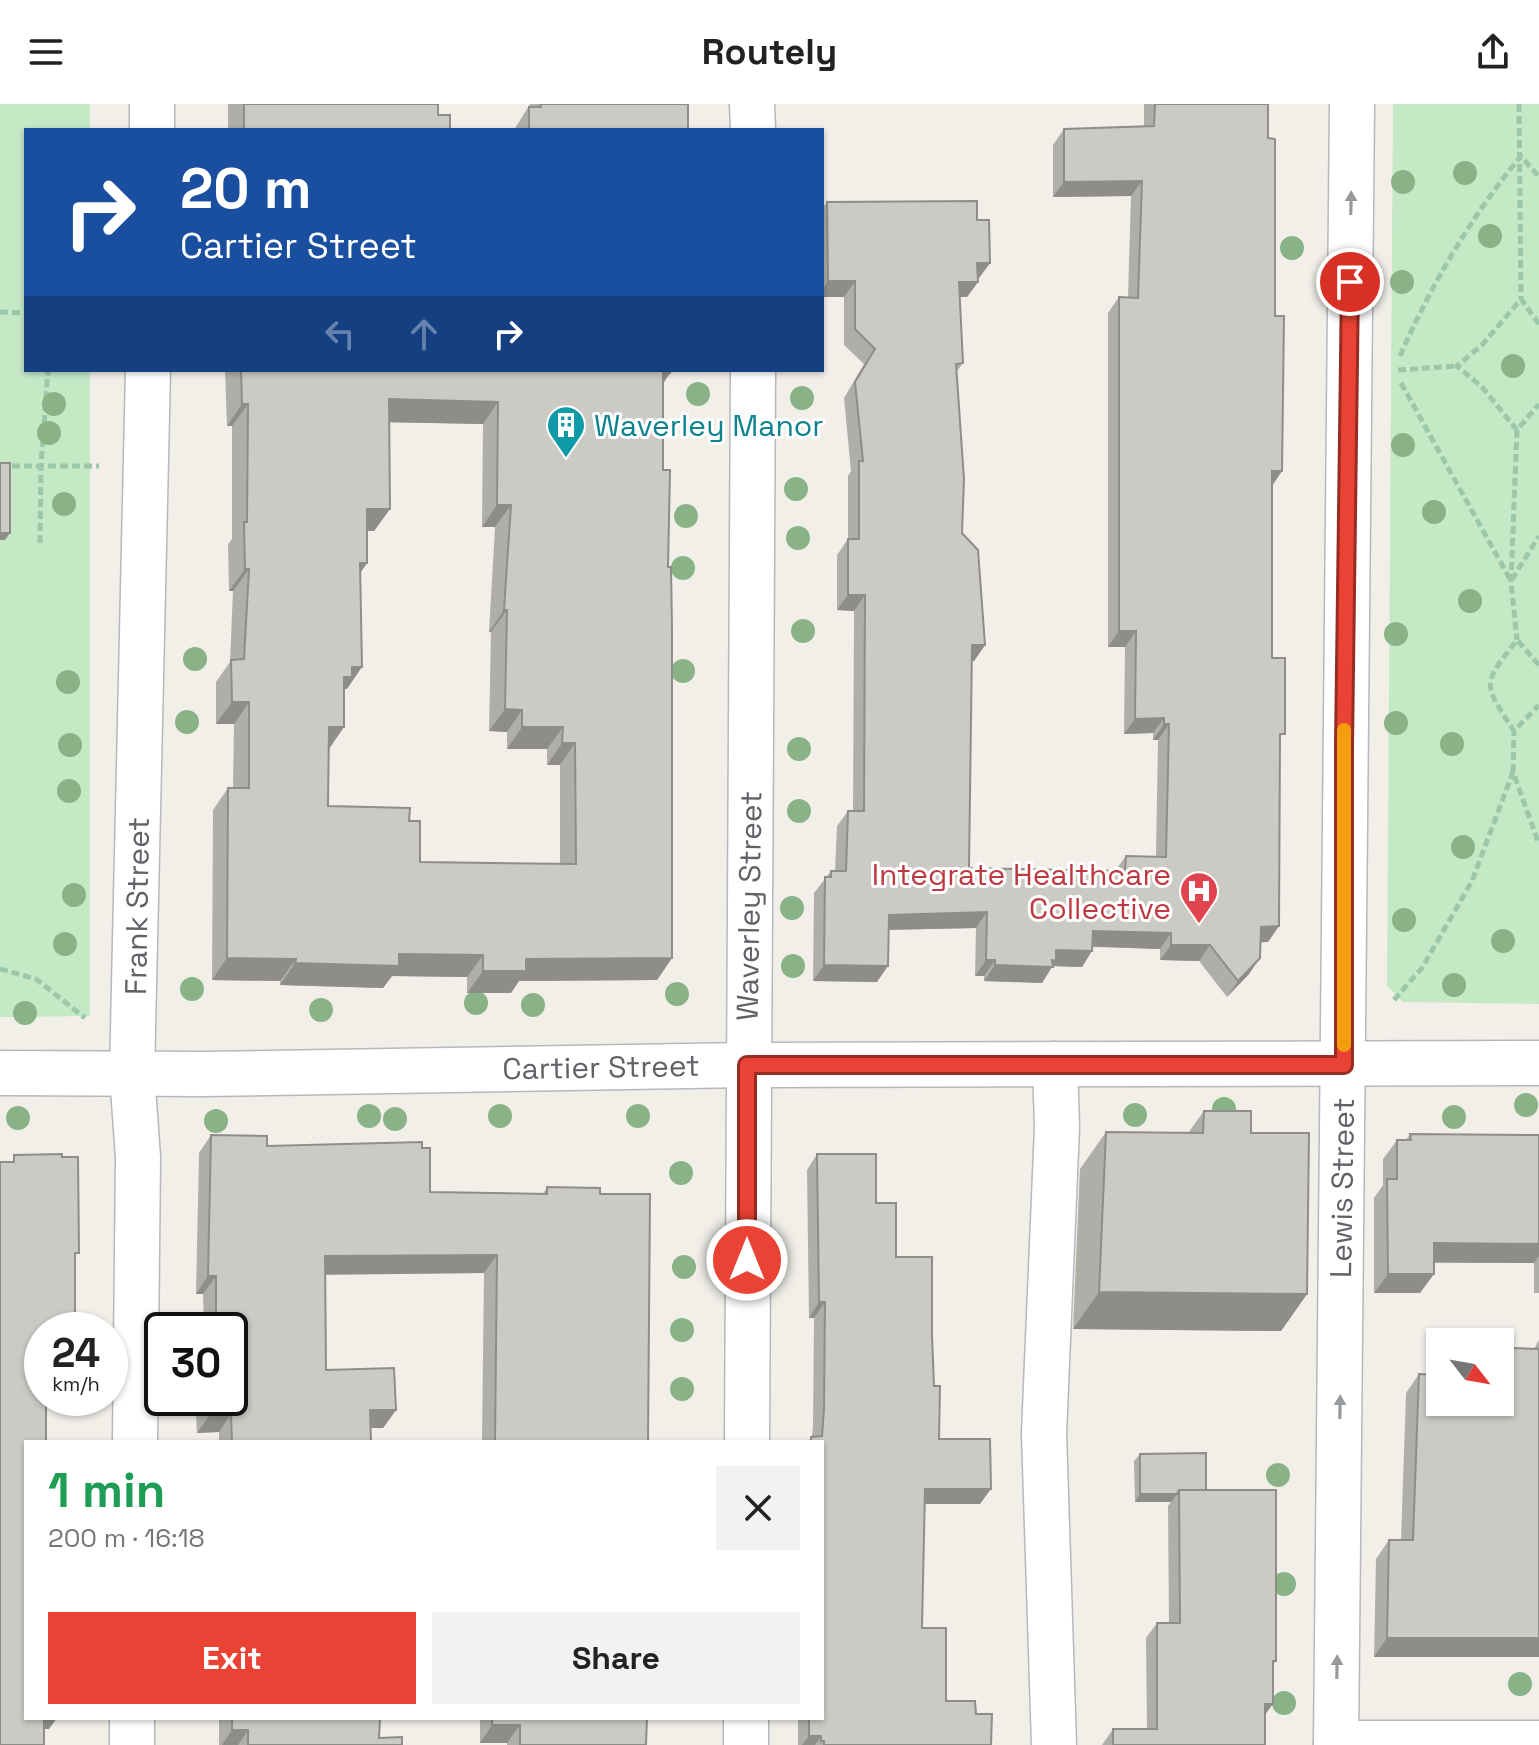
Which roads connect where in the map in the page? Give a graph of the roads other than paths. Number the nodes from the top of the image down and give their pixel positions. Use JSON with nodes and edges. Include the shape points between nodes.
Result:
{"nodes":[{"id":1,"x":152,"y":104,"type":"edge"},
{"id":2,"x":752,"y":104,"type":"edge"},
{"id":3,"x":1352,"y":104,"type":"edge"},
{"id":4,"x":152,"y":128,"type":"edge"},
{"id":5,"x":753,"y":128,"type":"edge"},
{"id":6,"x":148,"y":372,"type":"edge"},
{"id":7,"x":753,"y":372,"type":"edge"},
{"id":8,"x":1539,"y":1063,"type":"edge"},
{"id":9,"x":1055,"y":1064,"type":"junction"},
{"id":10,"x":747,"y":1065,"type":"junction"},
{"id":11,"x":1344,"y":1065,"type":"junction"},
{"id":12,"x":0,"y":1073,"type":"edge"},
{"id":13,"x":132,"y":1074,"type":"junction"},
{"id":14,"x":135,"y":1440,"type":"edge"},
{"id":15,"x":747,"y":1440,"type":"edge"},
{"id":16,"x":132,"y":1720,"type":"edge"},
{"id":17,"x":746,"y":1720,"type":"edge"},
{"id":18,"x":1539,"y":1743,"type":"edge"},
{"id":19,"x":1336,"y":1744,"type":"edge"},
{"id":20,"x":132,"y":1745,"type":"edge"},
{"id":21,"x":746,"y":1745,"type":"edge"},
{"id":22,"x":1054,"y":1745,"type":"edge"}],
"edges":[{"from":1,"to":4,"type":"street"},
{"from":2,"to":5,"type":"street"},
{"from":11,"to":3,"type":"street","name":"Lewis Street","one_way":true},
{"from":6,"to":13,"type":"street","name":"Frank Street"},
{"from":7,"to":10,"type":"street","name":"Waverley Street"},
{"from":8,"to":11,"type":"street","name":"Cartier Street"},
{"from":9,"to":10,"type":"street","name":"Cartier Street"},
{"from":9,"to":11,"type":"street","name":"Cartier Street"},
{"from":9,"to":22,"type":"street","via":[[1044,1433]]},
{"from":10,"to":13,"type":"street","name":"Cartier Street"},
{"from":10,"to":15,"type":"street","name":"Waverley Street"},
{"from":19,"to":11,"type":"street","name":"Lewis Street","one_way":true},
{"from":12,"to":13,"type":"street","name":"Cartier Street"},
{"from":13,"to":14,"type":"street","name":"Frank Street","via":[[138,1157]]},
{"from":16,"to":20,"type":"street"},
{"from":17,"to":21,"type":"street"},
{"from":18,"to":19,"type":"street"}]}
